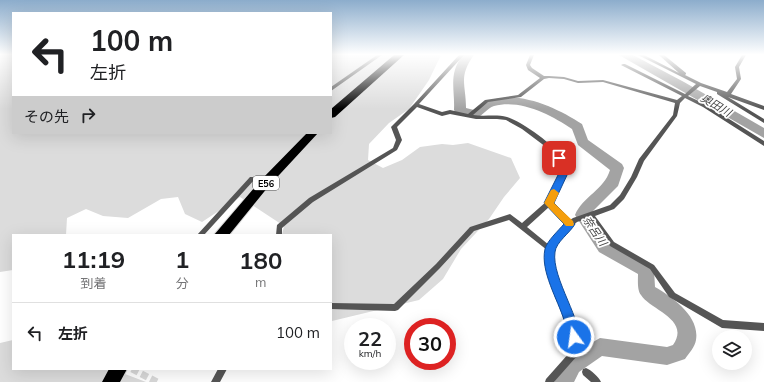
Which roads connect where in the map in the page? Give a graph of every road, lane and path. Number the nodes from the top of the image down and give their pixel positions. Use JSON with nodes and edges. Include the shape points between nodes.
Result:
{"nodes":[{"id":1,"x":354,"y":73,"type":"edge"},
{"id":2,"x":378,"y":73,"type":"edge"},
{"id":3,"x":446,"y":73,"type":"edge"},
{"id":4,"x":536,"y":73,"type":"edge"},
{"id":5,"x":640,"y":73,"type":"edge"},
{"id":6,"x":674,"y":73,"type":"edge"},
{"id":7,"x":683,"y":73,"type":"edge"},
{"id":8,"x":738,"y":73,"type":"edge"},
{"id":9,"x":543,"y":78,"type":"junction"},
{"id":10,"x":698,"y":85,"type":"junction"},
{"id":11,"x":332,"y":88,"type":"edge"},
{"id":12,"x":711,"y":88,"type":"junction"},
{"id":13,"x":687,"y":94,"type":"junction"},
{"id":14,"x":728,"y":94,"type":"junction"},
{"id":15,"x":678,"y":102,"type":"junction"},
{"id":16,"x":416,"y":105,"type":"junction"},
{"id":17,"x":764,"y":108,"type":"edge"},
{"id":18,"x":332,"y":114,"type":"edge"},
{"id":19,"x":468,"y":116,"type":"junction"},
{"id":20,"x":764,"y":121,"type":"edge"},
{"id":21,"x":312,"y":134,"type":"edge"},
{"id":22,"x":764,"y":144,"type":"edge"},
{"id":23,"x":252,"y":179,"type":"dead end"},
{"id":24,"x":549,"y":203,"type":"junction"},
{"id":25,"x":589,"y":216,"type":"junction"},
{"id":26,"x":572,"y":222,"type":"junction"},
{"id":27,"x":522,"y":227,"type":"junction"},
{"id":28,"x":201,"y":234,"type":"edge"},
{"id":29,"x":223,"y":234,"type":"edge"},
{"id":30,"x":278,"y":234,"type":"edge"},
{"id":31,"x":550,"y":249,"type":"junction"},
{"id":32,"x":332,"y":306,"type":"edge"},
{"id":33,"x":764,"y":327,"type":"edge"},
{"id":34,"x":118,"y":370,"type":"edge"},
{"id":35,"x":223,"y":370,"type":"edge"},
{"id":36,"x":586,"y":372,"type":"dead end"},
{"id":37,"x":110,"y":382,"type":"edge"},
{"id":38,"x":215,"y":382,"type":"edge"},
{"id":39,"x":549,"y":382,"type":"edge"},
{"id":40,"x":597,"y":382,"type":"edge"}],
"edges":[{"from":1,"to":11,"type":"street"},
{"from":2,"to":18,"type":"highway"},
{"from":3,"to":16,"type":"street"},
{"from":4,"to":9,"type":"street"},
{"from":5,"to":13,"type":"street"},
{"from":6,"to":10,"type":"street"},
{"from":7,"to":10,"type":"street"},
{"from":8,"to":14,"type":"street","via":[[739,79]]},
{"from":9,"to":15,"type":"street","via":[[564,78],[578,82],[603,81]]},
{"from":9,"to":19,"type":"street","via":[[519,96],[487,101]]},
{"from":10,"to":12,"type":"street"},
{"from":10,"to":13,"type":"street"},
{"from":12,"to":14,"type":"street"},
{"from":12,"to":20,"type":"street"},
{"from":13,"to":15,"type":"street"},
{"from":13,"to":22,"type":"street"},
{"from":14,"to":17,"type":"street"},
{"from":15,"to":25,"type":"street","via":[[675,115],[641,160],[622,197],[612,206]]},
{"from":16,"to":19,"type":"street","via":[[442,114],[450,112]]},
{"from":16,"to":30,"type":"street","via":[[394,127],[398,140],[395,149],[311,200],[279,227]]},
{"from":19,"to":24,"type":"street","via":[[506,119],[524,128],[548,146],[559,158],[564,173]]},
{"from":21,"to":29,"type":"highway","number":"E56","via":[[264,184]]},
{"from":23,"to":28,"type":"street"},
{"from":24,"to":26,"type":"street"},
{"from":24,"to":27,"type":"street"},
{"from":25,"to":26,"type":"street"},
{"from":25,"to":33,"type":"street","via":[[612,244],[652,267],[672,295],[722,324]]},
{"from":26,"to":31,"type":"street"},
{"from":27,"to":31,"type":"street"},
{"from":27,"to":32,"type":"street","via":[[510,217],[472,229],[394,308]]},
{"from":31,"to":39,"type":"street","via":[[550,264],[559,297],[574,337],[574,353]]},
{"from":34,"to":37,"type":"highway"},
{"from":35,"to":38,"type":"street"},
{"from":36,"to":40,"type":"street"}]}
